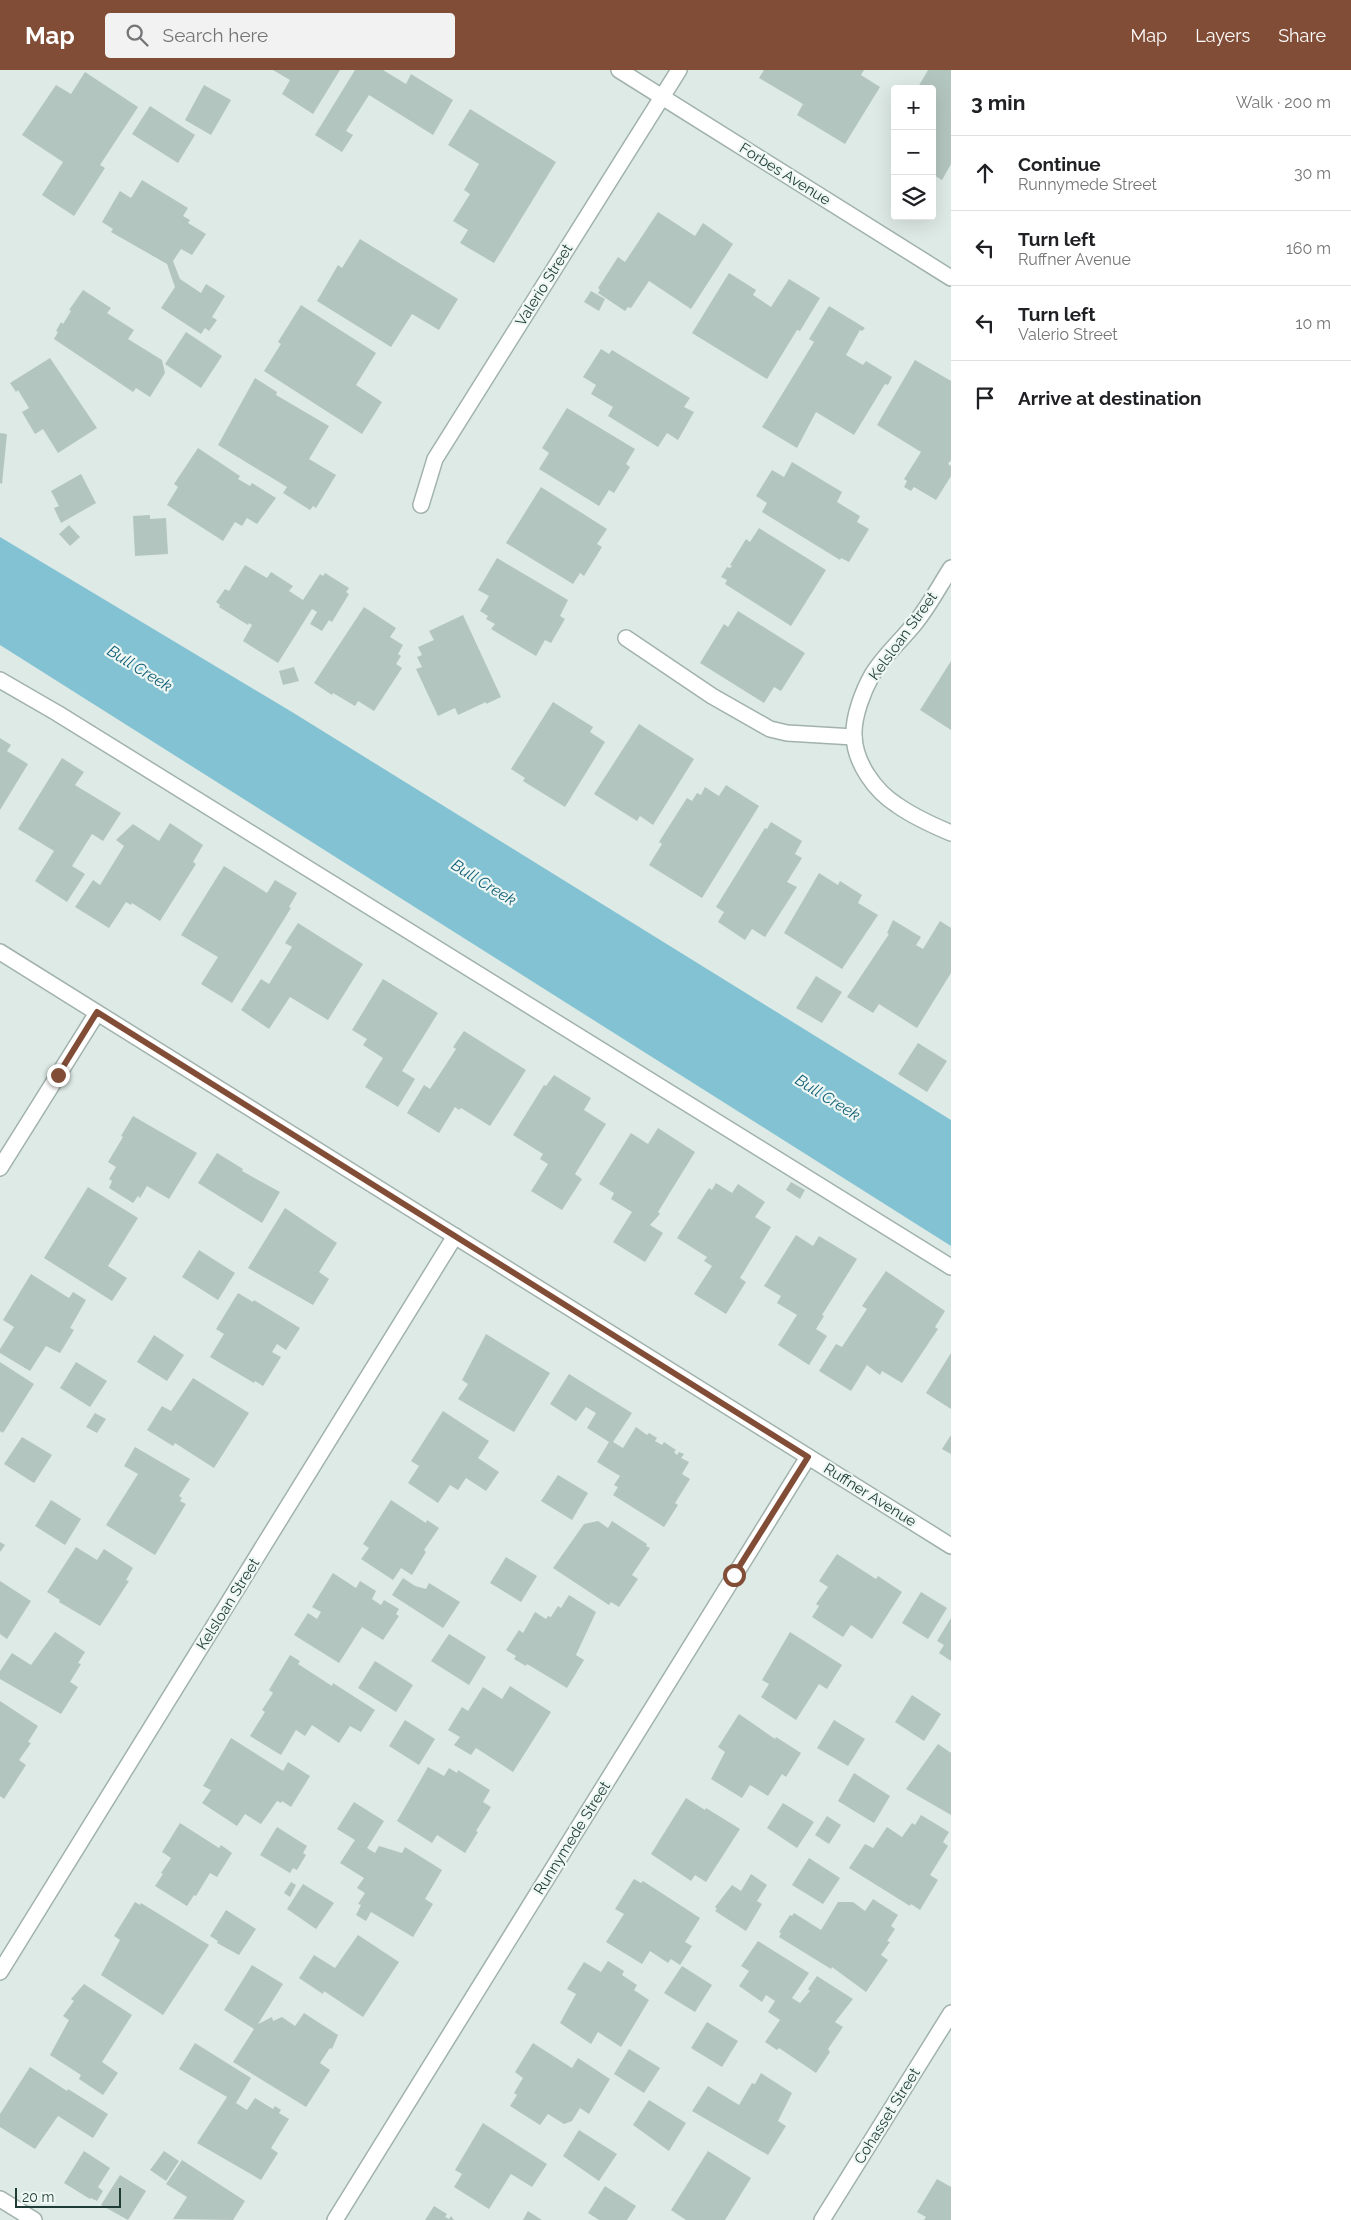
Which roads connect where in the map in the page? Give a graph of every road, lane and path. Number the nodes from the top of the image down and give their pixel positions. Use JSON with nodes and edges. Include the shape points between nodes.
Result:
{"nodes":[{"id":1,"x":618,"y":70,"type":"edge"},
{"id":2,"x":679,"y":70,"type":"edge"},
{"id":3,"x":662,"y":97,"type":"junction"},
{"id":4,"x":951,"y":278,"type":"edge"},
{"id":5,"x":421,"y":505,"type":"dead end"},
{"id":6,"x":951,"y":568,"type":"edge"},
{"id":7,"x":626,"y":638,"type":"dead end"},
{"id":8,"x":0,"y":680,"type":"edge"},
{"id":9,"x":854,"y":736,"type":"junction"},
{"id":10,"x":951,"y":833,"type":"edge"},
{"id":11,"x":0,"y":952,"type":"edge"},
{"id":12,"x":97,"y":1012,"type":"junction"},
{"id":13,"x":0,"y":1168,"type":"edge"},
{"id":14,"x":456,"y":1236,"type":"junction"},
{"id":15,"x":951,"y":1267,"type":"edge"},
{"id":16,"x":808,"y":1457,"type":"junction"},
{"id":17,"x":951,"y":1546,"type":"edge"},
{"id":18,"x":0,"y":1972,"type":"edge"},
{"id":19,"x":951,"y":2013,"type":"edge"},
{"id":20,"x":0,"y":2199,"type":"edge"},
{"id":21,"x":34,"y":2220,"type":"edge"},
{"id":22,"x":335,"y":2220,"type":"edge"},
{"id":23,"x":822,"y":2220,"type":"edge"}],
"edges":[{"from":1,"to":3,"type":"street","name":"Forbes Avenue"},
{"from":2,"to":3,"type":"street","name":"Valerio Street"},
{"from":3,"to":4,"type":"street","name":"Forbes Avenue"},
{"from":3,"to":5,"type":"street","name":"Valerio Street","via":[[435,460]]},
{"from":6,"to":9,"type":"street","name":"Kelsloan Street","via":[[917,621],[873,674],[864,692]]},
{"from":7,"to":9,"type":"street","via":[[712,696],[770,729],[787,733]]},
{"from":8,"to":15,"type":"street"},
{"from":9,"to":10,"type":"street","via":[[860,761],[876,787],[896,805]]},
{"from":11,"to":12,"type":"street","name":"Ruffner Avenue"},
{"from":12,"to":13,"type":"street"},
{"from":12,"to":14,"type":"street","name":"Ruffner Avenue"},
{"from":14,"to":16,"type":"street","name":"Ruffner Avenue"},
{"from":14,"to":18,"type":"street","name":"Kelsloan Street"},
{"from":16,"to":17,"type":"street","name":"Ruffner Avenue"},
{"from":16,"to":22,"type":"street","name":"Runnymede Street"},
{"from":19,"to":23,"type":"street","name":"Cohasset Street"},
{"from":20,"to":21,"type":"street"}]}
